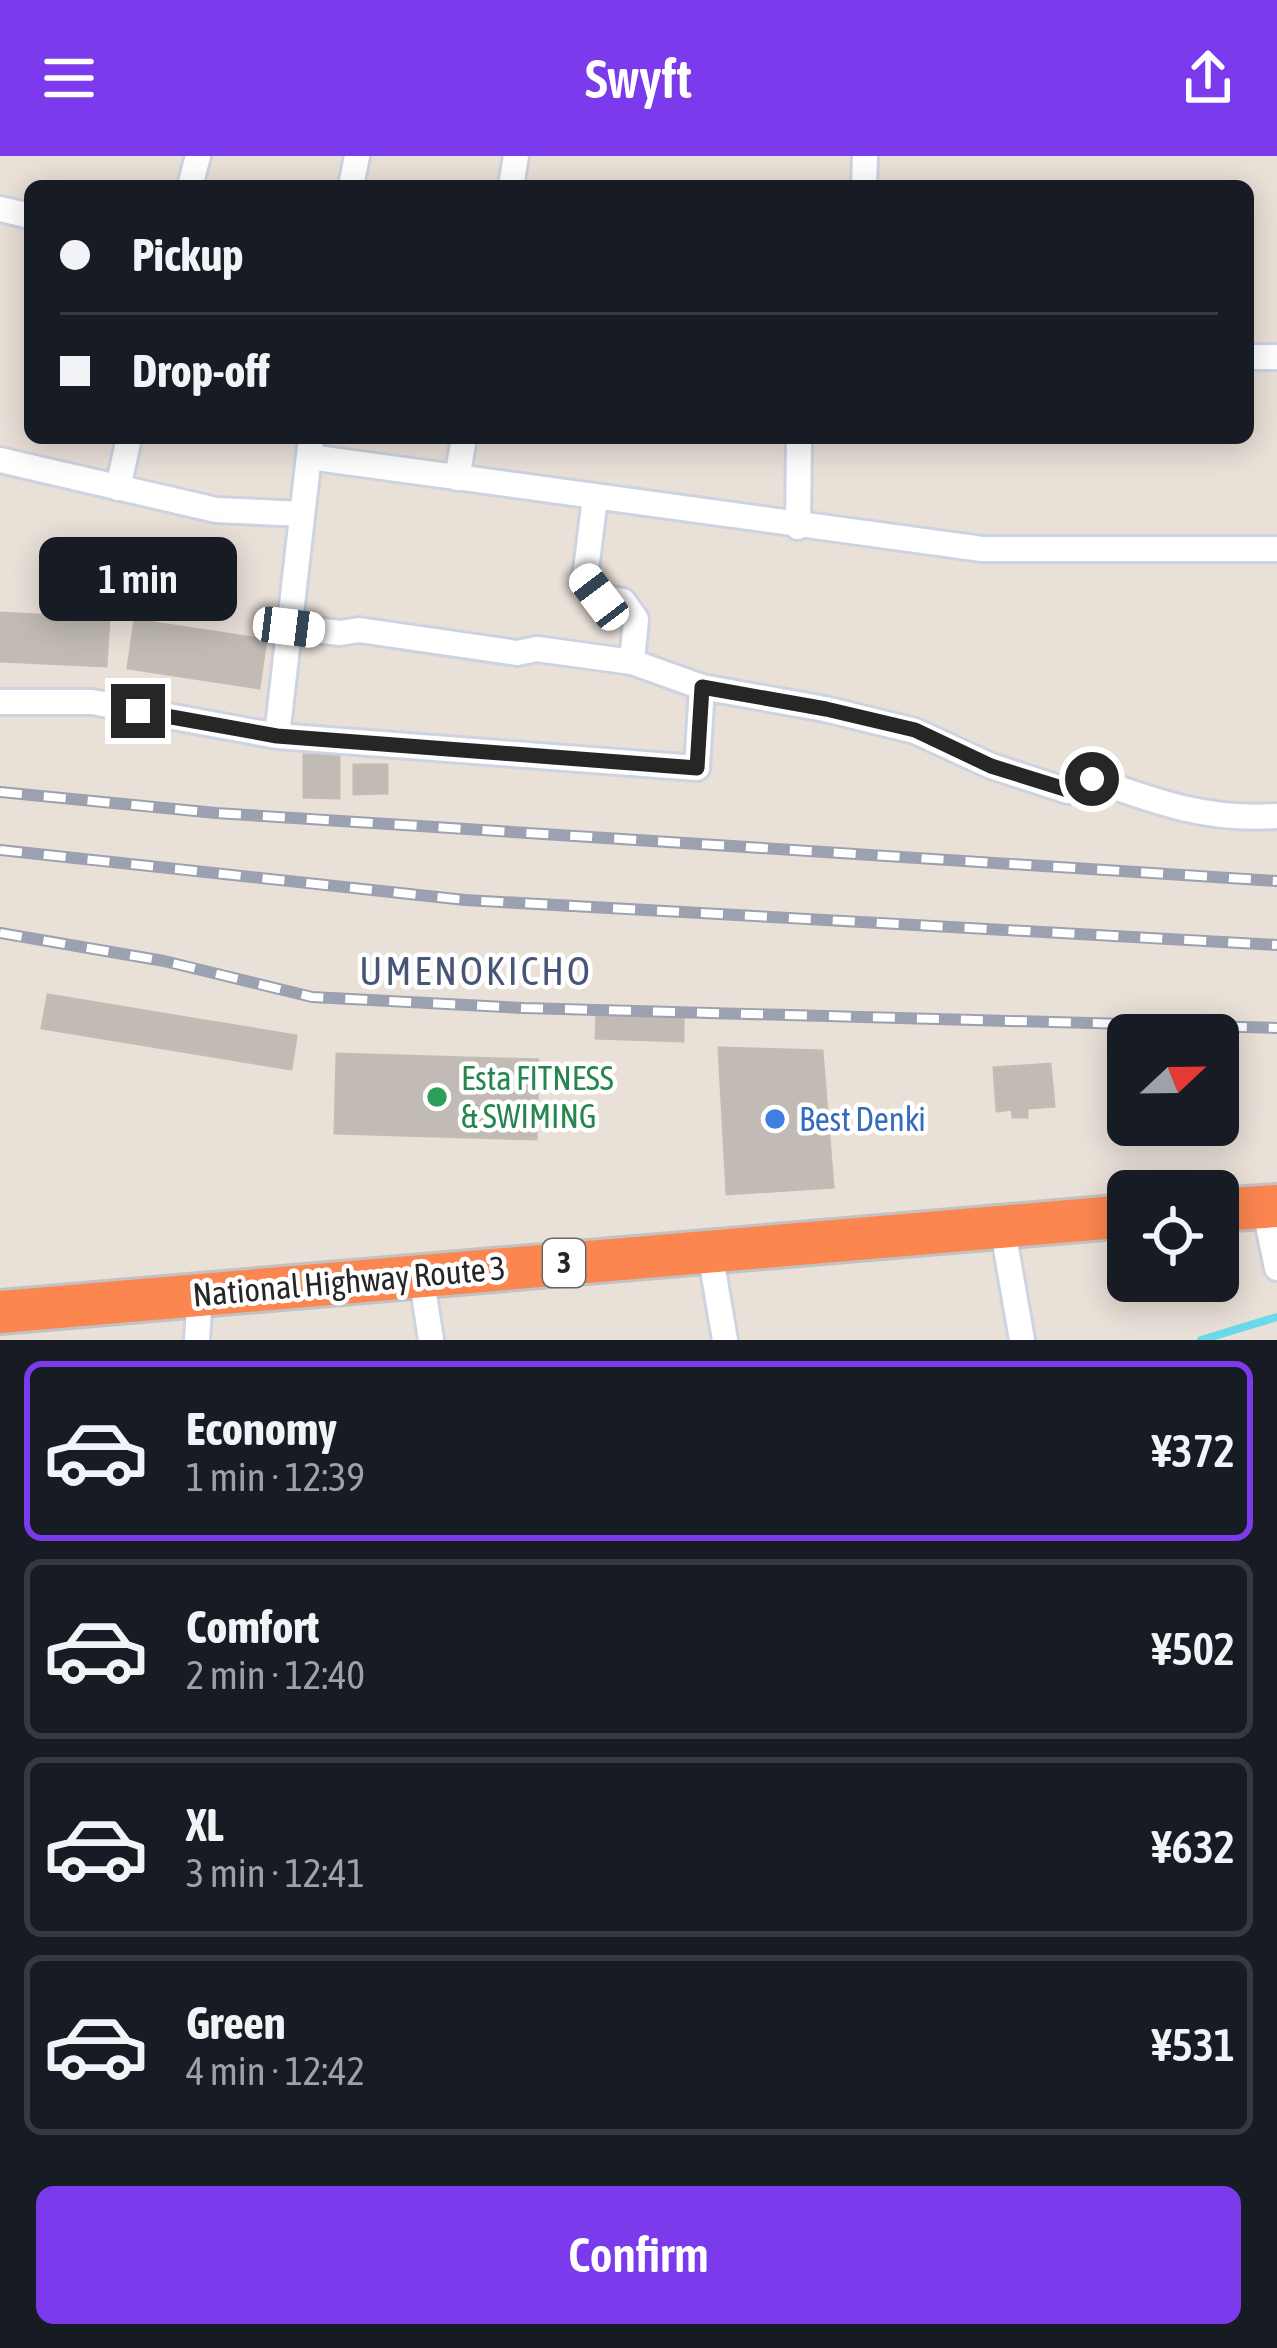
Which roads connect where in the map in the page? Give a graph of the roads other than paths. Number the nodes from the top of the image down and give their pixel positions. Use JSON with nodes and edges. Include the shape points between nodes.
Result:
{"nodes":[{"id":1,"x":129,"y":444,"type":"edge"},
{"id":2,"x":463,"y":444,"type":"edge"},
{"id":3,"x":799,"y":444,"type":"edge"},
{"id":4,"x":310,"y":447,"type":"edge"},
{"id":5,"x":0,"y":460,"type":"edge"},
{"id":6,"x":457,"y":478,"type":"junction"},
{"id":7,"x":118,"y":488,"type":"junction"},
{"id":8,"x":595,"y":498,"type":"junction"},
{"id":9,"x":302,"y":514,"type":"junction"},
{"id":10,"x":798,"y":527,"type":"junction"},
{"id":11,"x":1277,"y":549,"type":"edge"},
{"id":12,"x":289,"y":627,"type":"junction"},
{"id":13,"x":632,"y":662,"type":"junction"},
{"id":14,"x":702,"y":687,"type":"junction"},
{"id":15,"x":0,"y":702,"type":"edge"},
{"id":16,"x":277,"y":736,"type":"junction"},
{"id":17,"x":1277,"y":816,"type":"edge"},
{"id":18,"x":1270,"y":1206,"type":"edge"},
{"id":19,"x":1239,"y":1208,"type":"edge"},
{"id":20,"x":1107,"y":1218,"type":"edge"},
{"id":21,"x":1002,"y":1225,"type":"junction"},
{"id":22,"x":710,"y":1252,"type":"junction"},
{"id":23,"x":1277,"y":1268,"type":"edge"},
{"id":24,"x":421,"y":1274,"type":"junction"},
{"id":25,"x":200,"y":1294,"type":"junction"},
{"id":26,"x":0,"y":1312,"type":"edge"},
{"id":27,"x":197,"y":1340,"type":"edge"},
{"id":28,"x":431,"y":1340,"type":"edge"},
{"id":29,"x":725,"y":1340,"type":"edge"},
{"id":30,"x":1022,"y":1340,"type":"edge"}],
"edges":[{"from":1,"to":7,"type":"street"},
{"from":2,"to":6,"type":"street"},
{"from":3,"to":10,"type":"street"},
{"from":4,"to":6,"type":"street"},
{"from":4,"to":9,"type":"street"},
{"from":5,"to":7,"type":"street"},
{"from":6,"to":8,"type":"street"},
{"from":7,"to":9,"type":"street","via":[[216,510]]},
{"from":8,"to":10,"type":"street"},
{"from":8,"to":13,"type":"street","via":[[585,578],[599,597],[623,602],[636,619]]},
{"from":9,"to":12,"type":"street"},
{"from":10,"to":11,"type":"street","via":[[982,549]]},
{"from":12,"to":13,"type":"street"},
{"from":12,"to":16,"type":"street"},
{"from":13,"to":14,"type":"street"},
{"from":14,"to":16,"type":"street","via":[[697,768]]},
{"from":14,"to":17,"type":"street","via":[[915,730],[1068,790],[1092,779],[1173,808]]},
{"from":15,"to":16,"type":"street","via":[[92,702]]},
{"from":18,"to":19,"type":"highway"},
{"from":18,"to":23,"type":"street"},
{"from":20,"to":21,"type":"highway","name":"National Highway Route 3","number":"3"},
{"from":21,"to":22,"type":"highway","name":"National Highway Route 3","number":"3"},
{"from":21,"to":30,"type":"street"},
{"from":22,"to":24,"type":"highway","name":"National Highway Route 3","number":"3"},
{"from":22,"to":29,"type":"street"},
{"from":24,"to":25,"type":"highway","name":"National Highway Route 3","number":"3"},
{"from":24,"to":28,"type":"street"},
{"from":25,"to":26,"type":"highway","name":"National Highway Route 3","number":"3"},
{"from":25,"to":27,"type":"street"}]}
